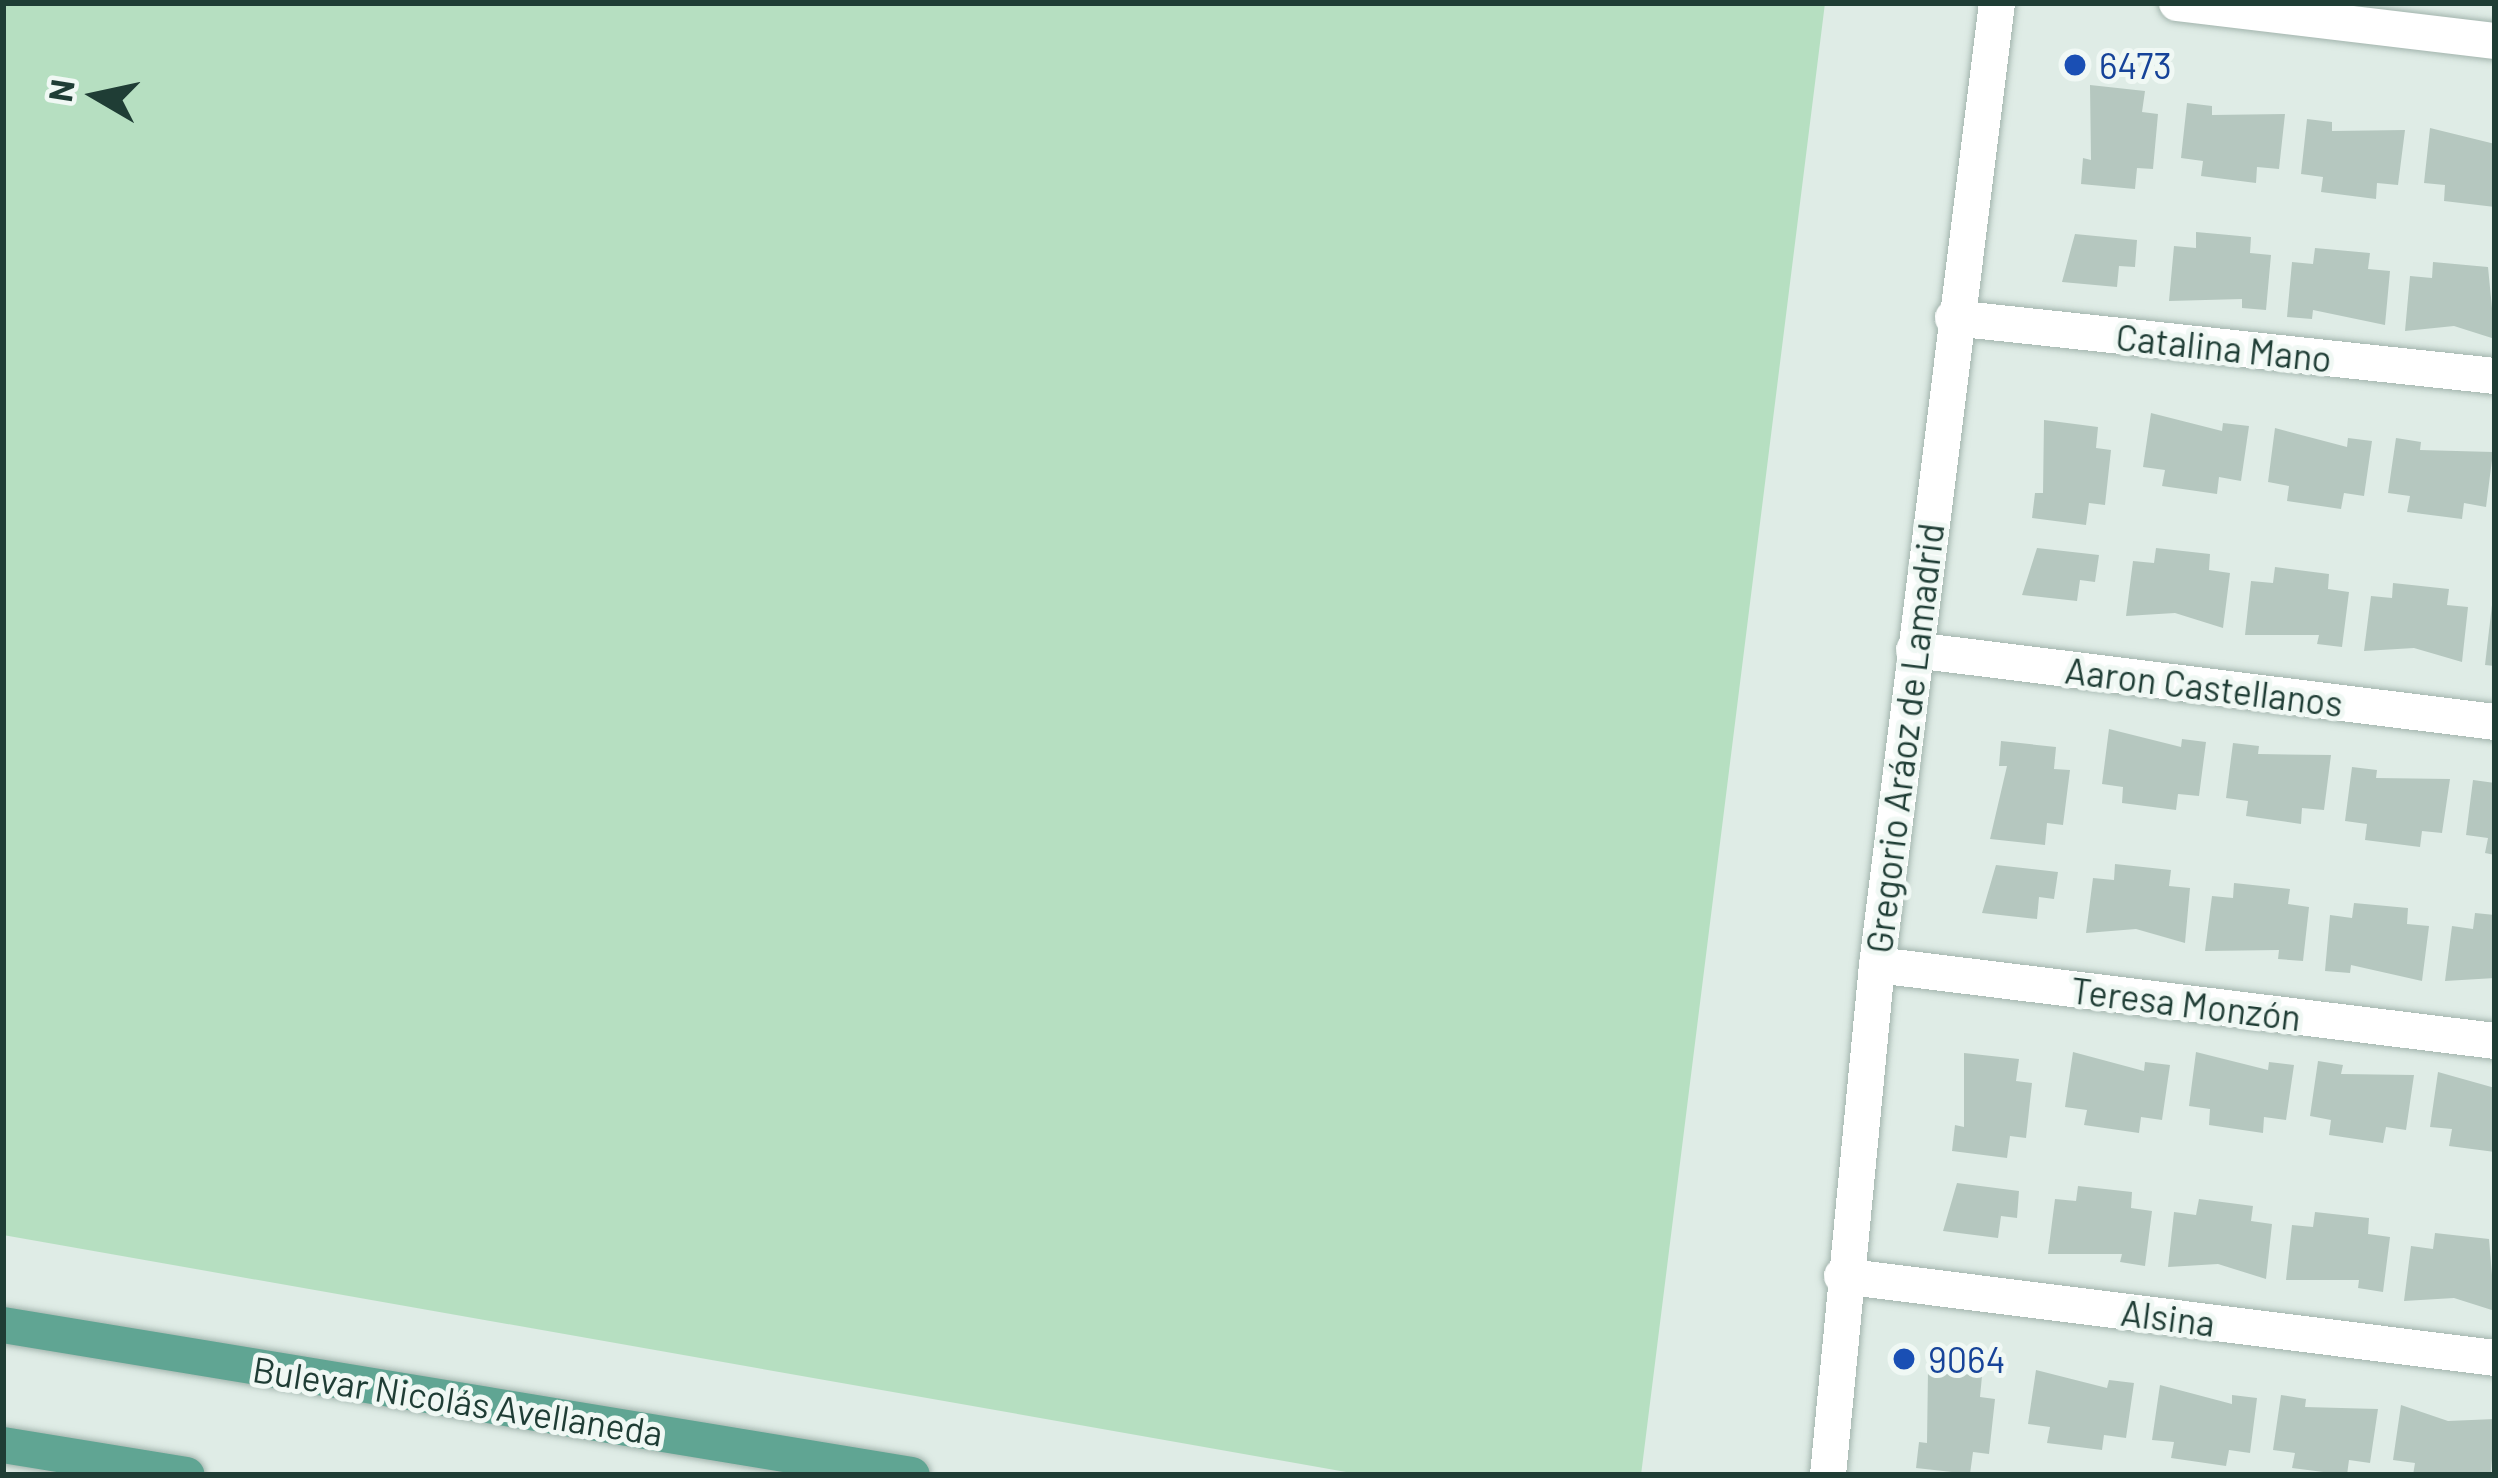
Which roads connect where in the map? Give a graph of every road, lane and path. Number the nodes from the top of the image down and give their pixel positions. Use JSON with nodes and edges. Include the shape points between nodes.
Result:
{"nodes":[{"id":1,"x":1997,"y":3,"type":"edge"},
{"id":2,"x":2176,"y":3,"type":"edge"},
{"id":3,"x":2495,"y":41,"type":"edge"},
{"id":4,"x":1953,"y":318,"type":"junction"},
{"id":5,"x":2495,"y":376,"type":"edge"},
{"id":6,"x":1914,"y":650,"type":"junction"},
{"id":7,"x":2495,"y":722,"type":"edge"},
{"id":8,"x":1877,"y":965,"type":"junction"},
{"id":9,"x":2495,"y":1041,"type":"edge"},
{"id":10,"x":1842,"y":1276,"type":"junction"},
{"id":11,"x":3,"y":1325,"type":"edge"},
{"id":12,"x":2495,"y":1358,"type":"edge"},
{"id":13,"x":3,"y":1445,"type":"edge"},
{"id":14,"x":187,"y":1475,"type":"edge"},
{"id":15,"x":912,"y":1475,"type":"edge"},
{"id":16,"x":1828,"y":1475,"type":"edge"}],
"edges":[{"from":1,"to":4,"type":"street","name":"Gregorio Aráoz de Lamadrid"},
{"from":2,"to":3,"type":"street"},
{"from":4,"to":5,"type":"street","name":"Catalina Mano"},
{"from":4,"to":6,"type":"street","name":"Gregorio Aráoz de Lamadrid"},
{"from":6,"to":7,"type":"street","name":"Aaron Castellanos"},
{"from":6,"to":8,"type":"street","name":"Gregorio Aráoz de Lamadrid"},
{"from":8,"to":9,"type":"street","name":"Teresa Monzón"},
{"from":8,"to":10,"type":"street","name":"Gregorio Aráoz de Lamadrid"},
{"from":10,"to":12,"type":"street","name":"Alsina"},
{"from":10,"to":16,"type":"street","name":"Gregorio Aráoz de Lamadrid"},
{"from":11,"to":15,"type":"main road","name":"Bulevar Nicolás Avellaneda"},
{"from":13,"to":14,"type":"main road"}]}
